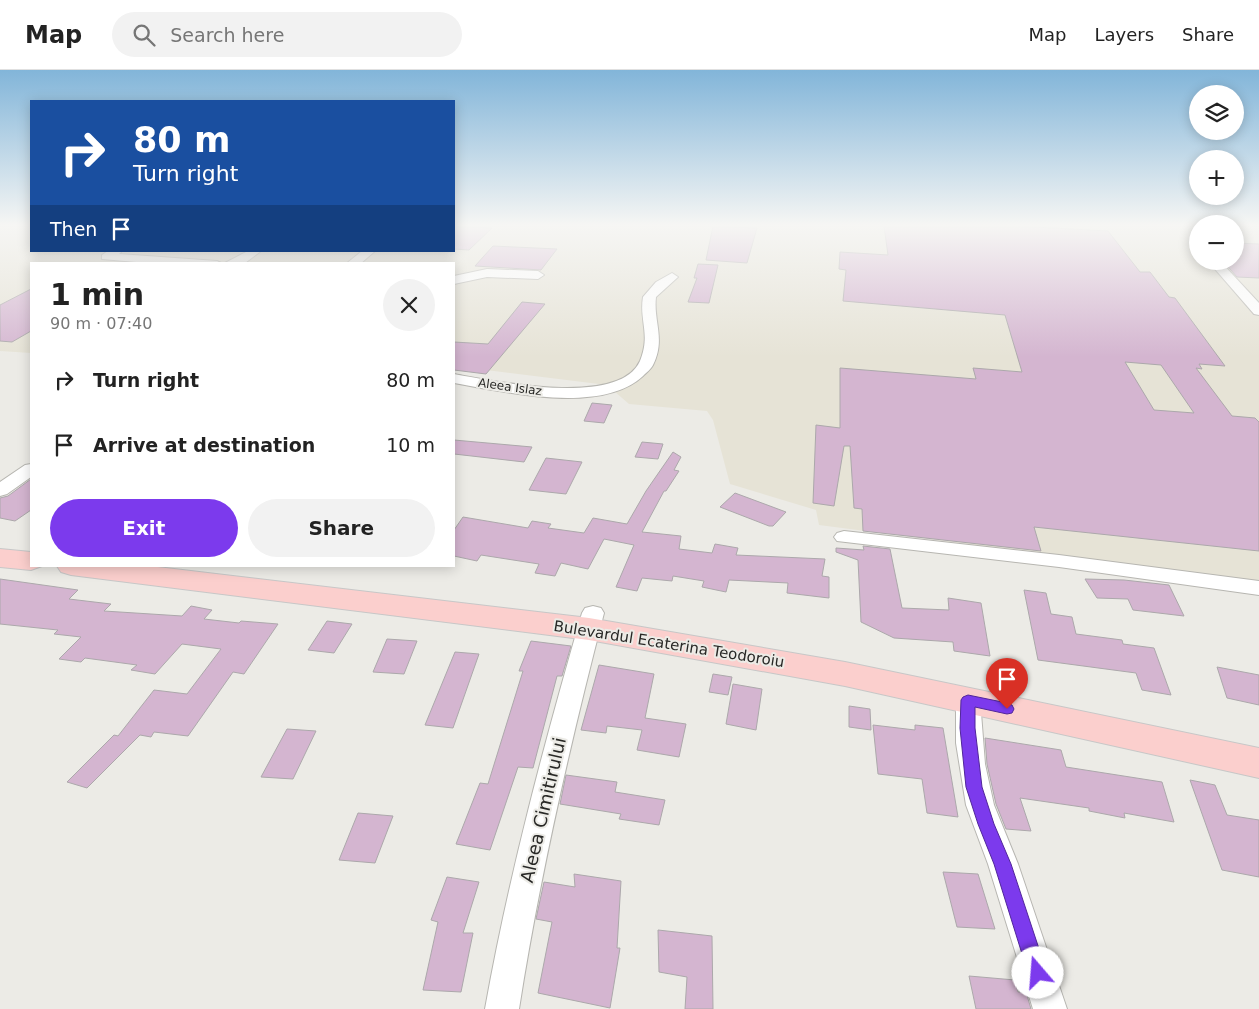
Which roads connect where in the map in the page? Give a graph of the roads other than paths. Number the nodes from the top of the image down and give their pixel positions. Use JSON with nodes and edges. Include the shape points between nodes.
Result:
{"nodes":[{"id":1,"x":1222,"y":270,"type":"edge"},
{"id":2,"x":538,"y":275,"type":"dead end"},
{"id":3,"x":672,"y":277,"type":"dead end"},
{"id":4,"x":455,"y":280,"type":"edge"},
{"id":5,"x":1259,"y":311,"type":"edge"},
{"id":6,"x":455,"y":379,"type":"edge"},
{"id":7,"x":30,"y":470,"type":"edge"},
{"id":8,"x":0,"y":490,"type":"edge"},
{"id":9,"x":844,"y":537,"type":"dead end"},
{"id":10,"x":0,"y":542,"type":"edge"},
{"id":11,"x":30,"y":546,"type":"edge"},
{"id":12,"x":0,"y":558,"type":"edge"},
{"id":13,"x":30,"y":561,"type":"edge"},
{"id":14,"x":80,"y":567,"type":"edge"},
{"id":15,"x":207,"y":567,"type":"edge"},
{"id":16,"x":1259,"y":588,"type":"edge"},
{"id":17,"x":591,"y":621,"type":"junction"},
{"id":18,"x":845,"y":665,"type":"junction"},
{"id":19,"x":968,"y":700,"type":"junction"},
{"id":20,"x":1259,"y":745,"type":"edge"},
{"id":21,"x":1259,"y":763,"type":"edge"},
{"id":22,"x":502,"y":1009,"type":"edge"},
{"id":23,"x":1050,"y":1009,"type":"edge"}],
"edges":[{"from":1,"to":5,"type":"street"},
{"from":2,"to":4,"type":"street","via":[[487,273]]},
{"from":3,"to":6,"type":"street","name":"Aleea Islaz","via":[[658,285],[649,297],[653,338],[651,352],[633,379],[624,385],[596,392],[532,392]]},
{"from":7,"to":8,"type":"street"},
{"from":9,"to":16,"type":"street"},
{"from":10,"to":11,"type":"main road"},
{"from":12,"to":13,"type":"main road"},
{"from":14,"to":17,"type":"main road","name":"Bulevardul Ecaterina Teodoroiu"},
{"from":15,"to":17,"type":"main road","name":"Bulevardul Ecaterina Teodoroiu"},
{"from":17,"to":18,"type":"main road","name":"Bulevardul Ecaterina Teodoroiu"},
{"from":17,"to":22,"type":"street","name":"Aleea Cimitirului","via":[[562,724],[518,917]]},
{"from":18,"to":19,"type":"main road","name":"Bulevardul Ecaterina Teodoroiu"},
{"from":18,"to":20,"type":"main road","name":"Bulevardul Ecaterina Teodoroiu"},
{"from":19,"to":21,"type":"main road","name":"Bulevardul Ecaterina Teodoroiu"},
{"from":19,"to":23,"type":"street","via":[[967,728],[974,787]]}]}
